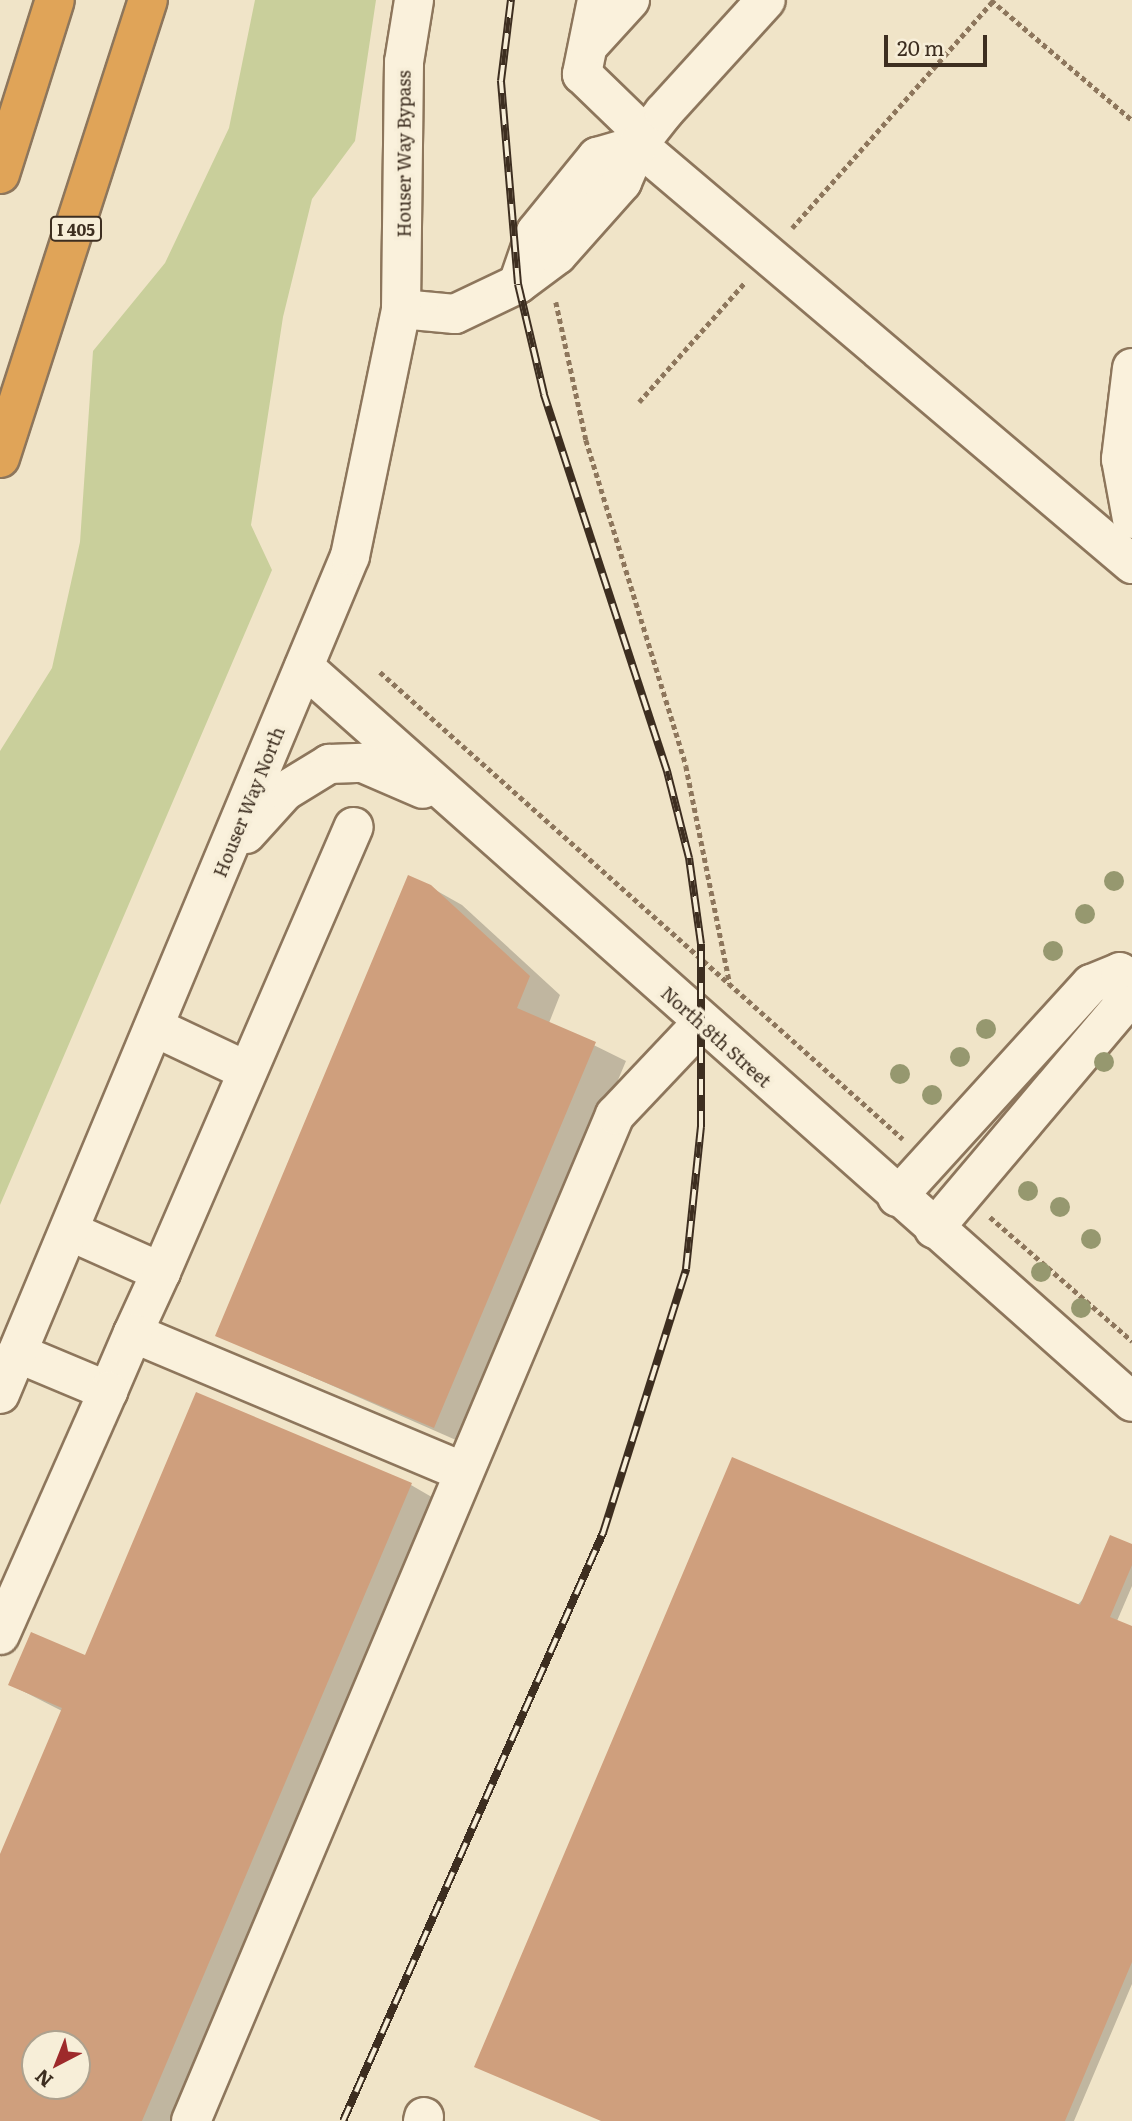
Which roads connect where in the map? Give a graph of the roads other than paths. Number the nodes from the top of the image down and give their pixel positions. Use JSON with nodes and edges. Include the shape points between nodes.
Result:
{"nodes":[{"id":1,"x":48,"y":0,"type":"edge"},
{"id":2,"x":55,"y":0,"type":"edge"},
{"id":3,"x":148,"y":0,"type":"edge"},
{"id":4,"x":414,"y":0,"type":"edge"},
{"id":5,"x":597,"y":0,"type":"edge"},
{"id":6,"x":630,"y":0,"type":"edge"},
{"id":7,"x":766,"y":0,"type":"edge"},
{"id":8,"x":588,"y":47,"type":"junction"},
{"id":9,"x":27,"y":88,"type":"junction"},
{"id":10,"x":642,"y":140,"type":"junction"},
{"id":11,"x":0,"y":174,"type":"edge"},
{"id":12,"x":401,"y":309,"type":"junction"},
{"id":13,"x":1132,"y":368,"type":"edge"},
{"id":14,"x":0,"y":458,"type":"edge"},
{"id":15,"x":1132,"y":519,"type":"edge"},
{"id":16,"x":1132,"y":564,"type":"edge"},
{"id":17,"x":304,"y":667,"type":"junction"},
{"id":18,"x":464,"y":811,"type":"junction"},
{"id":19,"x":354,"y":827,"type":"dead end"},
{"id":20,"x":228,"y":854,"type":"junction"},
{"id":21,"x":1126,"y":963,"type":"edge"},
{"id":22,"x":701,"y":1024,"type":"junction"},
{"id":23,"x":154,"y":1027,"type":"junction"},
{"id":24,"x":247,"y":1070,"type":"junction"},
{"id":25,"x":897,"y":1197,"type":"junction"},
{"id":26,"x":934,"y":1229,"type":"junction"},
{"id":27,"x":69,"y":1231,"type":"junction"},
{"id":28,"x":161,"y":1272,"type":"junction"},
{"id":29,"x":133,"y":1333,"type":"junction"},
{"id":30,"x":17,"y":1353,"type":"junction"},
{"id":31,"x":108,"y":1391,"type":"junction"},
{"id":32,"x":0,"y":1394,"type":"edge"},
{"id":33,"x":1132,"y":1402,"type":"edge"},
{"id":34,"x":464,"y":1472,"type":"junction"},
{"id":35,"x":10,"y":1585,"type":"edge"},
{"id":36,"x":0,"y":1635,"type":"edge"},
{"id":37,"x":191,"y":2121,"type":"edge"}],
"edges":[{"from":1,"to":9,"type":"highway"},
{"from":2,"to":9,"type":"highway"},
{"from":3,"to":14,"type":"highway","number":"I 405"},
{"from":4,"to":12,"type":"street","name":"Houser Way Bypass","via":[[404,62]]},
{"from":5,"to":8,"type":"street"},
{"from":6,"to":8,"type":"street"},
{"from":7,"to":10,"type":"street"},
{"from":8,"to":10,"type":"street","via":[[582,74]]},
{"from":9,"to":11,"type":"highway"},
{"from":10,"to":12,"type":"street","via":[[597,157],[536,232],[518,284],[455,314]]},
{"from":10,"to":16,"type":"street","via":[[768,255]]},
{"from":12,"to":17,"type":"street","name":"Houser Way North","via":[[350,556]]},
{"from":13,"to":15,"type":"street","via":[[1121,459]]},
{"from":17,"to":18,"type":"street","name":"North 8th Street"},
{"from":17,"to":20,"type":"street","name":"Houser Way North"},
{"from":18,"to":20,"type":"street","via":[[363,763],[329,764],[285,791]]},
{"from":18,"to":22,"type":"street","name":"North 8th Street"},
{"from":19,"to":24,"type":"street"},
{"from":20,"to":23,"type":"street","name":"Houser Way North"},
{"from":21,"to":25,"type":"street","via":[[1091,984]]},
{"from":21,"to":26,"type":"street","via":[[1123,1005]]},
{"from":22,"to":25,"type":"street","name":"North 8th Street"},
{"from":22,"to":34,"type":"street","via":[[615,1115]]},
{"from":23,"to":24,"type":"street"},
{"from":23,"to":27,"type":"street","name":"Houser Way North"},
{"from":24,"to":28,"type":"street"},
{"from":25,"to":26,"type":"street","name":"North 8th Street"},
{"from":26,"to":33,"type":"street","name":"North 8th Street"},
{"from":27,"to":28,"type":"street"},
{"from":27,"to":30,"type":"street","name":"Houser Way North"},
{"from":28,"to":29,"type":"street"},
{"from":29,"to":31,"type":"street"},
{"from":29,"to":34,"type":"street"},
{"from":30,"to":31,"type":"street"},
{"from":30,"to":32,"type":"street","name":"Houser Way North"},
{"from":31,"to":35,"type":"street"},
{"from":34,"to":37,"type":"street"},
{"from":35,"to":36,"type":"street"}]}
